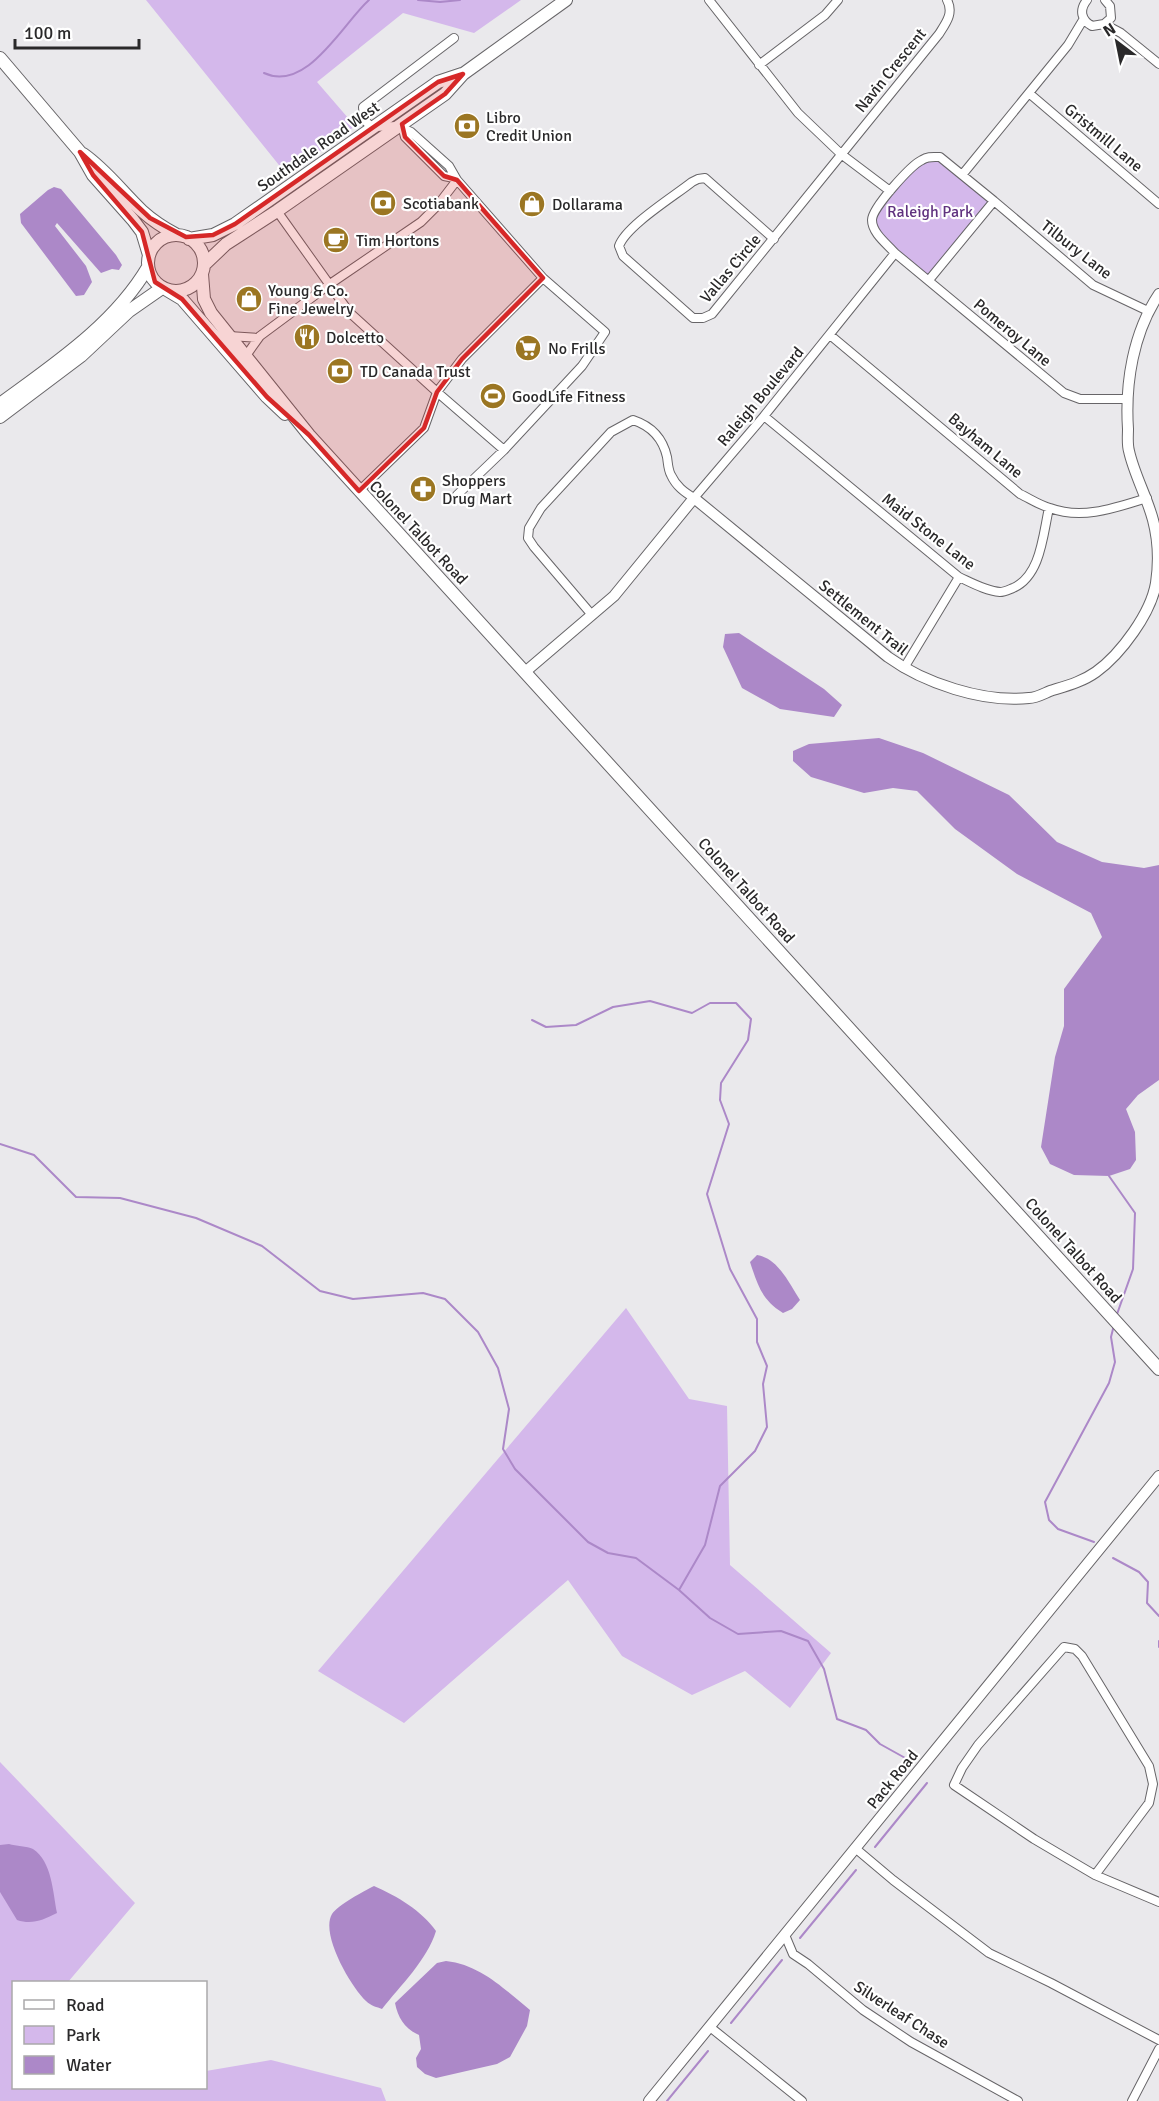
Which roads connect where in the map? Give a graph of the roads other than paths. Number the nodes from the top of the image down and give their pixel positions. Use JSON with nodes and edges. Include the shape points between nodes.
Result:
{"nodes":[{"id":1,"x":566,"y":0,"type":"edge"},
{"id":2,"x":709,"y":0,"type":"edge"},
{"id":3,"x":838,"y":0,"type":"edge"},
{"id":4,"x":947,"y":0,"type":"edge"},
{"id":5,"x":1108,"y":1,"type":"edge"},
{"id":6,"x":1082,"y":3,"type":"edge"},
{"id":7,"x":1108,"y":21,"type":"junction"},
{"id":8,"x":1087,"y":23,"type":"junction"},
{"id":9,"x":454,"y":38,"type":"dead end"},
{"id":10,"x":0,"y":58,"type":"edge"},
{"id":11,"x":1159,"y":64,"type":"edge"},
{"id":12,"x":759,"y":65,"type":"junction"},
{"id":13,"x":463,"y":74,"type":"junction"},
{"id":14,"x":1030,"y":94,"type":"junction"},
{"id":15,"x":372,"y":127,"type":"junction"},
{"id":16,"x":401,"y":128,"type":"junction"},
{"id":17,"x":80,"y":152,"type":"junction"},
{"id":18,"x":841,"y":154,"type":"junction"},
{"id":19,"x":962,"y":175,"type":"junction"},
{"id":20,"x":456,"y":179,"type":"junction"},
{"id":21,"x":890,"y":191,"type":"junction"},
{"id":22,"x":994,"y":201,"type":"junction"},
{"id":23,"x":1159,"y":204,"type":"edge"},
{"id":24,"x":277,"y":211,"type":"junction"},
{"id":25,"x":183,"y":237,"type":"junction"},
{"id":26,"x":774,"y":239,"type":"junction"},
{"id":27,"x":895,"y":253,"type":"junction"},
{"id":28,"x":148,"y":261,"type":"junction"},
{"id":29,"x":203,"y":269,"type":"junction"},
{"id":30,"x":543,"y":278,"type":"junction"},
{"id":31,"x":929,"y":280,"type":"junction"},
{"id":32,"x":330,"y":284,"type":"junction"},
{"id":33,"x":165,"y":289,"type":"junction"},
{"id":34,"x":1159,"y":294,"type":"edge"},
{"id":35,"x":1148,"y":311,"type":"junction"},
{"id":36,"x":830,"y":335,"type":"junction"},
{"id":37,"x":229,"y":336,"type":"junction"},
{"id":38,"x":258,"y":338,"type":"junction"},
{"id":39,"x":245,"y":357,"type":"junction"},
{"id":40,"x":437,"y":392,"type":"junction"},
{"id":41,"x":1126,"y":399,"type":"junction"},
{"id":42,"x":0,"y":404,"type":"edge"},
{"id":43,"x":764,"y":416,"type":"junction"},
{"id":44,"x":0,"y":417,"type":"edge"},
{"id":45,"x":309,"y":435,"type":"junction"},
{"id":46,"x":504,"y":450,"type":"junction"},
{"id":47,"x":359,"y":491,"type":"junction"},
{"id":48,"x":457,"y":495,"type":"dead end"},
{"id":49,"x":694,"y":498,"type":"junction"},
{"id":50,"x":1146,"y":498,"type":"junction"},
{"id":51,"x":1049,"y":508,"type":"junction"},
{"id":52,"x":959,"y":577,"type":"junction"},
{"id":53,"x":592,"y":615,"type":"junction"},
{"id":54,"x":904,"y":668,"type":"junction"},
{"id":55,"x":525,"y":672,"type":"junction"},
{"id":56,"x":1159,"y":1370,"type":"edge"},
{"id":57,"x":1159,"y":1476,"type":"edge"},
{"id":58,"x":855,"y":1848,"type":"junction"},
{"id":59,"x":1095,"y":1875,"type":"junction"},
{"id":60,"x":1159,"y":1902,"type":"edge"},
{"id":61,"x":785,"y":1935,"type":"junction"},
{"id":62,"x":710,"y":2026,"type":"junction"},
{"id":63,"x":1159,"y":2040,"type":"edge"},
{"id":64,"x":1159,"y":2049,"type":"edge"},
{"id":65,"x":649,"y":2101,"type":"edge"},
{"id":66,"x":802,"y":2101,"type":"edge"},
{"id":67,"x":1018,"y":2101,"type":"edge"},
{"id":68,"x":1132,"y":2101,"type":"edge"}],
"edges":[{"from":1,"to":13,"type":"main road","name":"Southdale Road West"},
{"from":2,"to":12,"type":"street"},
{"from":3,"to":12,"type":"street","via":[[825,15]]},
{"from":4,"to":18,"type":"street","name":"Navin Crescent","via":[[951,9],[939,34]]},
{"from":5,"to":7,"type":"street"},
{"from":6,"to":8,"type":"street"},
{"from":7,"to":8,"type":"street"},
{"from":7,"to":11,"type":"street"},
{"from":8,"to":14,"type":"street"},
{"from":9,"to":15,"type":"street","via":[[363,107],[364,120]]},
{"from":10,"to":17,"type":"main road"},
{"from":12,"to":18,"type":"street","via":[[798,113]]},
{"from":13,"to":15,"type":"main road","name":"Southdale Road West","via":[[438,82]]},
{"from":13,"to":16,"type":"main road","name":"Southdale Road West","via":[[445,94]]},
{"from":14,"to":19,"type":"street"},
{"from":14,"to":23,"type":"street","name":"Gristmill Lane"},
{"from":15,"to":16,"type":"street"},
{"from":15,"to":25,"type":"main road","name":"Southdale Road West","via":[[235,224],[213,235]]},
{"from":16,"to":20,"type":"street","via":[[405,137],[444,176]]},
{"from":16,"to":24,"type":"main road","name":"Southdale Road West"},
{"from":17,"to":25,"type":"main road","via":[[99,165],[160,226]]},
{"from":17,"to":28,"type":"main road","via":[[93,175],[142,232]]},
{"from":18,"to":21,"type":"street"},
{"from":18,"to":26,"type":"street","name":"Vallas Circle"},
{"from":19,"to":21,"type":"street","via":[[940,157],[930,156],[914,164]]},
{"from":19,"to":22,"type":"street"},
{"from":20,"to":30,"type":"street"},
{"from":20,"to":32,"type":"street","via":[[421,222]]},
{"from":21,"to":27,"type":"street","via":[[872,219],[874,231]]},
{"from":22,"to":31,"type":"street"},
{"from":22,"to":35,"type":"street","name":"Tilbury Lane","via":[[1093,285]]},
{"from":24,"to":29,"type":"main road","name":"Southdale Road West","via":[[226,244]]},
{"from":24,"to":32,"type":"street"},
{"from":25,"to":28,"type":"main road","via":[[160,240],[153,246]]},
{"from":25,"to":29,"type":"main road","via":[[199,248]]},
{"from":26,"to":26,"type":"street","name":"Vallas Circle","via":[[712,314],[703,318],[693,318],[623,256],[619,246],[622,237],[635,225],[698,178],[705,178]]},
{"from":27,"to":31,"type":"street","name":"Pomeroy Lane"},
{"from":27,"to":36,"type":"street","name":"Raleigh Boulevard"},
{"from":28,"to":33,"type":"main road","via":[[155,282]]},
{"from":28,"to":42,"type":"main road","via":[[135,288],[109,316]]},
{"from":29,"to":33,"type":"main road","via":[[190,287],[181,291]]},
{"from":29,"to":37,"type":"main road","name":"Colonel Talbot Road","via":[[204,299]]},
{"from":30,"to":40,"type":"street","via":[[462,359]]},
{"from":30,"to":46,"type":"street","via":[[605,332],[582,366]]},
{"from":31,"to":41,"type":"street","name":"Pomeroy Lane","via":[[1064,393],[1080,399]]},
{"from":32,"to":38,"type":"street"},
{"from":32,"to":40,"type":"street","via":[[349,312]]},
{"from":33,"to":44,"type":"main road","via":[[129,311],[81,356]]},
{"from":33,"to":45,"type":"main road","name":"Colonel Talbot Road","via":[[182,299],[267,398]]},
{"from":34,"to":35,"type":"street","name":"Settlement Trail"},
{"from":35,"to":41,"type":"street","name":"Settlement Trail","via":[[1131,365]]},
{"from":36,"to":43,"type":"street","name":"Raleigh Boulevard"},
{"from":36,"to":51,"type":"street","name":"Bayham Lane","via":[[1020,494]]},
{"from":37,"to":38,"type":"street"},
{"from":37,"to":39,"type":"main road","name":"Colonel Talbot Road"},
{"from":38,"to":39,"type":"street"},
{"from":39,"to":45,"type":"main road","name":"Colonel Talbot Road"},
{"from":40,"to":46,"type":"street"},
{"from":40,"to":47,"type":"street","via":[[424,428]]},
{"from":41,"to":50,"type":"street","name":"Settlement Trail","via":[[1129,451]]},
{"from":43,"to":49,"type":"street","name":"Raleigh Boulevard"},
{"from":43,"to":52,"type":"street","name":"Maid Stone Lane"},
{"from":45,"to":47,"type":"main road","name":"Colonel Talbot Road"},
{"from":46,"to":48,"type":"street"},
{"from":47,"to":55,"type":"main road","name":"Colonel Talbot Road"},
{"from":49,"to":53,"type":"street","name":"Raleigh Boulevard","via":[[614,596]]},
{"from":49,"to":53,"type":"street","via":[[681,490],[669,473],[667,455],[656,434],[633,420],[611,432],[541,508],[529,528],[528,538]]},
{"from":49,"to":54,"type":"street","name":"Settlement Trail"},
{"from":50,"to":51,"type":"street","name":"Bayham Lane","via":[[1114,509],[1075,514]]},
{"from":50,"to":54,"type":"street","name":"Settlement Trail","via":[[1158,553],[1156,584],[1145,614],[1120,650],[1096,672],[1029,699],[968,693]]},
{"from":51,"to":52,"type":"street","name":"Maid Stone Lane","via":[[1038,559],[1020,585],[1002,592]]},
{"from":52,"to":54,"type":"street"},
{"from":53,"to":55,"type":"street","name":"Raleigh Boulevard"},
{"from":55,"to":56,"type":"main road","name":"Colonel Talbot Road"},
{"from":57,"to":58,"type":"street","name":"Pack Road"},
{"from":58,"to":61,"type":"street","name":"Pack Road"},
{"from":58,"to":63,"type":"street","via":[[989,1953]]},
{"from":59,"to":59,"type":"street","via":[[954,1785],[978,1745],[1064,1647],[1075,1649],[1082,1656],[1149,1766],[1152,1784],[1149,1803]]},
{"from":59,"to":60,"type":"street"},
{"from":61,"to":62,"type":"street","name":"Pack Road"},
{"from":61,"to":67,"type":"street","name":"Silverleaf Chase","via":[[793,1954],[863,2010],[911,2042]]},
{"from":62,"to":65,"type":"street","name":"Pack Road"},
{"from":62,"to":66,"type":"street"},
{"from":64,"to":68,"type":"street"}]}
